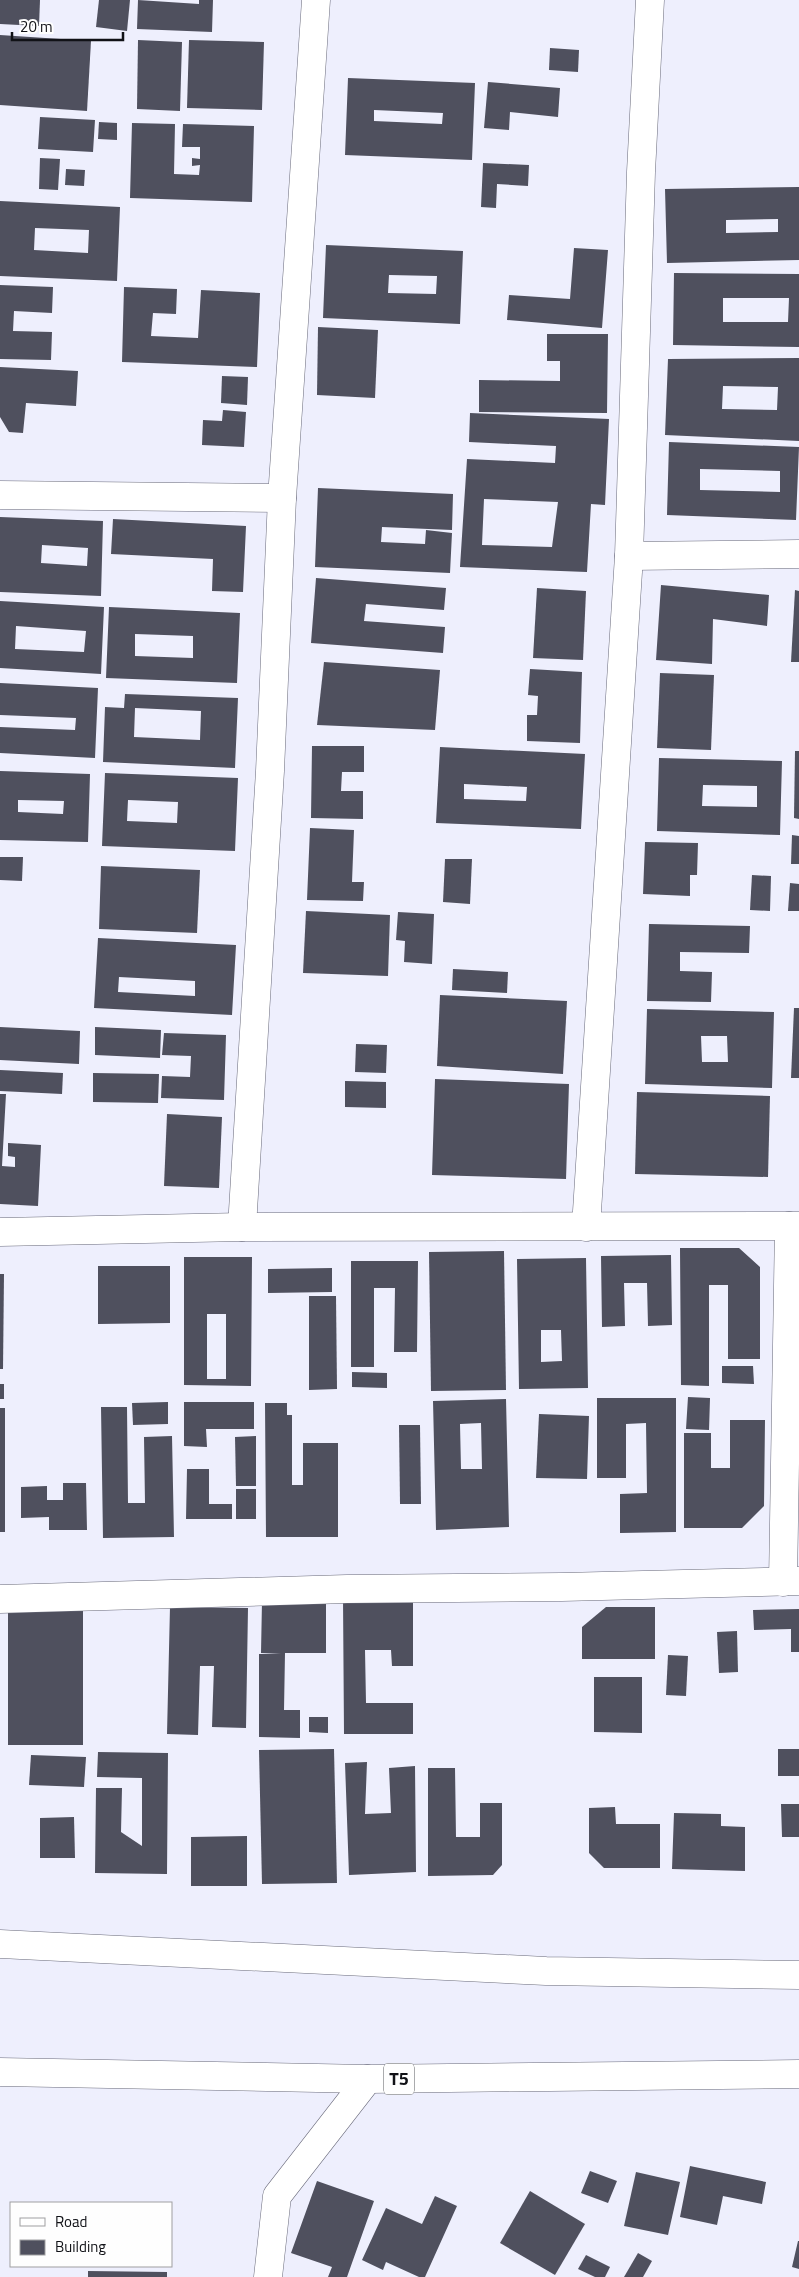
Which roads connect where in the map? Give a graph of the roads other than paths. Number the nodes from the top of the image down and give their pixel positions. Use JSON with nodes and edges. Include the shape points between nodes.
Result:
{"nodes":[{"id":1,"x":316,"y":0,"type":"edge"},
{"id":2,"x":650,"y":0,"type":"edge"},
{"id":3,"x":0,"y":495,"type":"edge"},
{"id":4,"x":282,"y":498,"type":"junction"},
{"id":5,"x":799,"y":554,"type":"edge"},
{"id":6,"x":629,"y":556,"type":"junction"},
{"id":7,"x":794,"y":1226,"type":"edge"},
{"id":8,"x":242,"y":1227,"type":"junction"},
{"id":9,"x":586,"y":1227,"type":"junction"},
{"id":10,"x":0,"y":1232,"type":"edge"},
{"id":11,"x":791,"y":1581,"type":"edge"},
{"id":12,"x":0,"y":1599,"type":"edge"},
{"id":13,"x":0,"y":1944,"type":"edge"},
{"id":14,"x":799,"y":1975,"type":"edge"},
{"id":15,"x":0,"y":2072,"type":"edge"},
{"id":16,"x":799,"y":2074,"type":"edge"},
{"id":17,"x":368,"y":2079,"type":"junction"},
{"id":18,"x":268,"y":2277,"type":"edge"}],
"edges":[{"from":1,"to":4,"type":"main road"},
{"from":2,"to":6,"type":"main road","via":[[641,172]]},
{"from":3,"to":4,"type":"main road"},
{"from":4,"to":8,"type":"main road","via":[[270,771]]},
{"from":5,"to":6,"type":"main road"},
{"from":6,"to":9,"type":"main road"},
{"from":7,"to":9,"type":"main road"},
{"from":7,"to":11,"type":"main road"},
{"from":8,"to":9,"type":"main road"},
{"from":8,"to":10,"type":"main road"},
{"from":11,"to":12,"type":"main road"},
{"from":13,"to":14,"type":"main road","via":[[546,1971]]},
{"from":15,"to":17,"type":"main road","number":"T5"},
{"from":16,"to":17,"type":"main road","number":"T5"},
{"from":17,"to":18,"type":"main road","via":[[277,2196]]}]}
